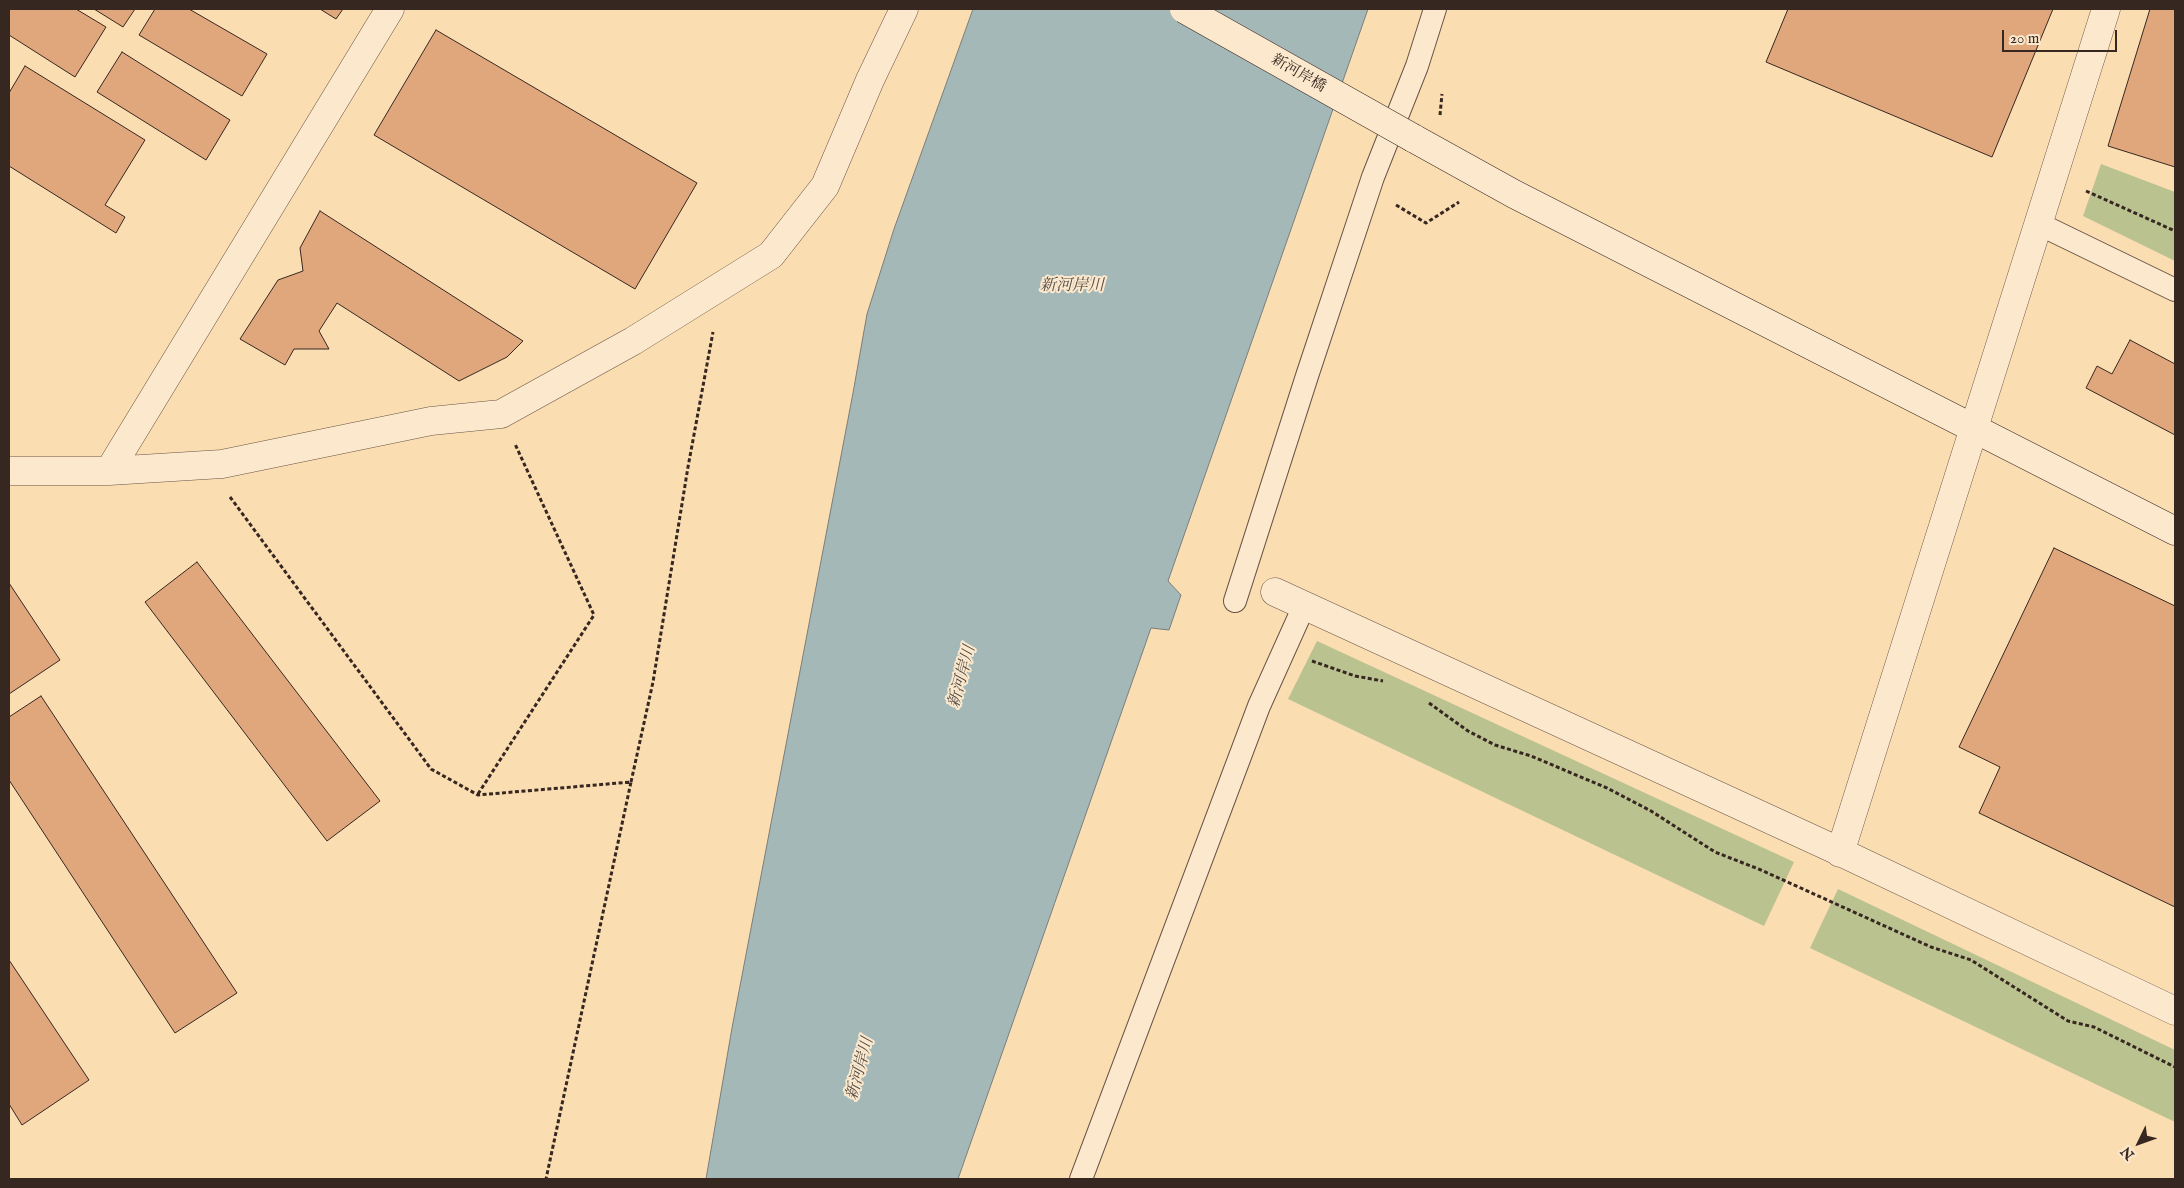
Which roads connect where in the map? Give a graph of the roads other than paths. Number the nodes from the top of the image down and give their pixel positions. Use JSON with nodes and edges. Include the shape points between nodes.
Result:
{"nodes":[{"id":1,"x":390,"y":9,"type":"edge"},
{"id":2,"x":904,"y":9,"type":"edge"},
{"id":3,"x":1184,"y":9,"type":"edge"},
{"id":4,"x":1435,"y":9,"type":"edge"},
{"id":5,"x":2106,"y":9,"type":"edge"},
{"id":6,"x":2039,"y":224,"type":"junction"},
{"id":7,"x":2175,"y":290,"type":"edge"},
{"id":8,"x":1975,"y":429,"type":"junction"},
{"id":9,"x":9,"y":471,"type":"edge"},
{"id":10,"x":109,"y":471,"type":"junction"},
{"id":11,"x":2175,"y":531,"type":"edge"},
{"id":12,"x":1244,"y":577,"type":"junction"},
{"id":13,"x":1275,"y":592,"type":"joint"},
{"id":14,"x":1235,"y":601,"type":"dead end"},
{"id":15,"x":1304,"y":606,"type":"junction"},
{"id":16,"x":1840,"y":852,"type":"junction"},
{"id":17,"x":2175,"y":1011,"type":"edge"},
{"id":18,"x":1081,"y":1179,"type":"edge"}],
"edges":[{"from":1,"to":10,"type":"street"},
{"from":2,"to":10,"type":"street","via":[[824,186],[771,255],[633,341],[501,414],[431,421],[222,464]]},
{"from":3,"to":8,"type":"street","name":"新河岸橋","bridge":true,"via":[[1514,194]]},
{"from":4,"to":12,"type":"lane","via":[[1417,66],[1373,177]]},
{"from":5,"to":6,"type":"street"},
{"from":6,"to":7,"type":"lane"},
{"from":6,"to":8,"type":"street"},
{"from":8,"to":11,"type":"street","name":"新河岸橋"},
{"from":8,"to":16,"type":"street"},
{"from":9,"to":10,"type":"street"},
{"from":12,"to":13,"type":"lane"},
{"from":12,"to":14,"type":"lane"},
{"from":13,"to":15,"type":"street"},
{"from":15,"to":16,"type":"street"},
{"from":15,"to":18,"type":"lane","via":[[1259,706]]},
{"from":16,"to":17,"type":"street"}]}
